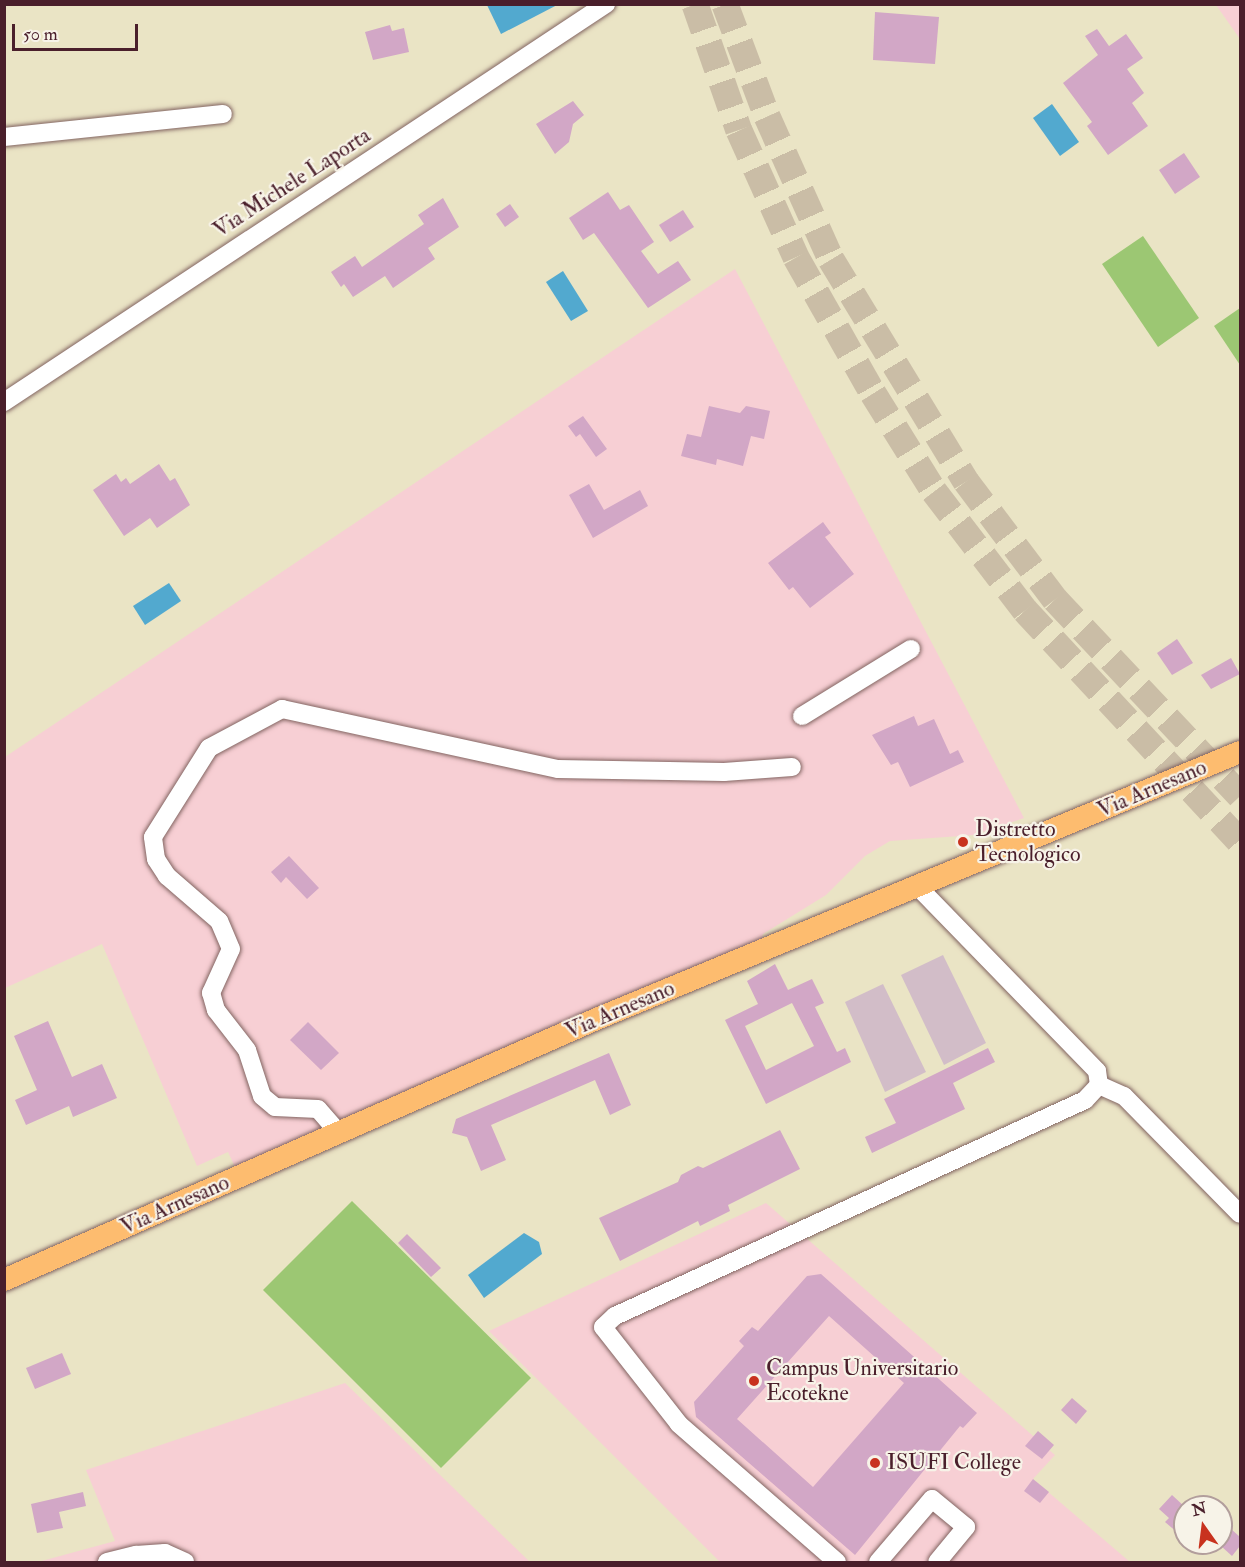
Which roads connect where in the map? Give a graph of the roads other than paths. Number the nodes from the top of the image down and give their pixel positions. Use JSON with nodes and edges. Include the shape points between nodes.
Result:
{"nodes":[{"id":1,"x":606,"y":4,"type":"edge"},
{"id":2,"x":223,"y":114,"type":"dead end"},
{"id":3,"x":4,"y":137,"type":"edge"},
{"id":4,"x":4,"y":402,"type":"edge"},
{"id":5,"x":911,"y":649,"type":"dead end"},
{"id":6,"x":802,"y":716,"type":"dead end"},
{"id":7,"x":1240,"y":752,"type":"edge"},
{"id":8,"x":792,"y":767,"type":"dead end"},
{"id":9,"x":917,"y":886,"type":"junction"},
{"id":10,"x":1099,"y":1085,"type":"junction"},
{"id":11,"x":338,"y":1132,"type":"junction"},
{"id":12,"x":1240,"y":1214,"type":"edge"},
{"id":13,"x":4,"y":1280,"type":"edge"},
{"id":14,"x":107,"y":1563,"type":"edge"},
{"id":15,"x":185,"y":1563,"type":"edge"},
{"id":16,"x":837,"y":1563,"type":"edge"},
{"id":17,"x":878,"y":1563,"type":"edge"},
{"id":18,"x":937,"y":1563,"type":"edge"}],
"edges":[{"from":1,"to":4,"type":"street","name":"Via Michele Laporta"},
{"from":2,"to":3,"type":"street"},
{"from":5,"to":6,"type":"street"},
{"from":7,"to":9,"type":"main road","name":"Via Arnesano"},
{"from":8,"to":11,"type":"street","via":[[724,772],[558,769],[282,709],[209,748],[153,837],[156,859],[167,876],[219,921],[231,949],[211,993],[216,1010],[247,1050],[262,1096],[274,1107],[318,1108]]},
{"from":9,"to":10,"type":"street","via":[[1097,1071]]},
{"from":9,"to":11,"type":"main road","name":"Via Arnesano","via":[[598,1018]]},
{"from":10,"to":12,"type":"street","via":[[1124,1096]]},
{"from":10,"to":16,"type":"street","via":[[1086,1100],[615,1316],[603,1327],[679,1424]]},
{"from":11,"to":13,"type":"main road","name":"Via Arnesano"},
{"from":14,"to":15,"type":"street","via":[[165,1553]]},
{"from":17,"to":18,"type":"street","via":[[932,1499],[966,1527]]}]}
